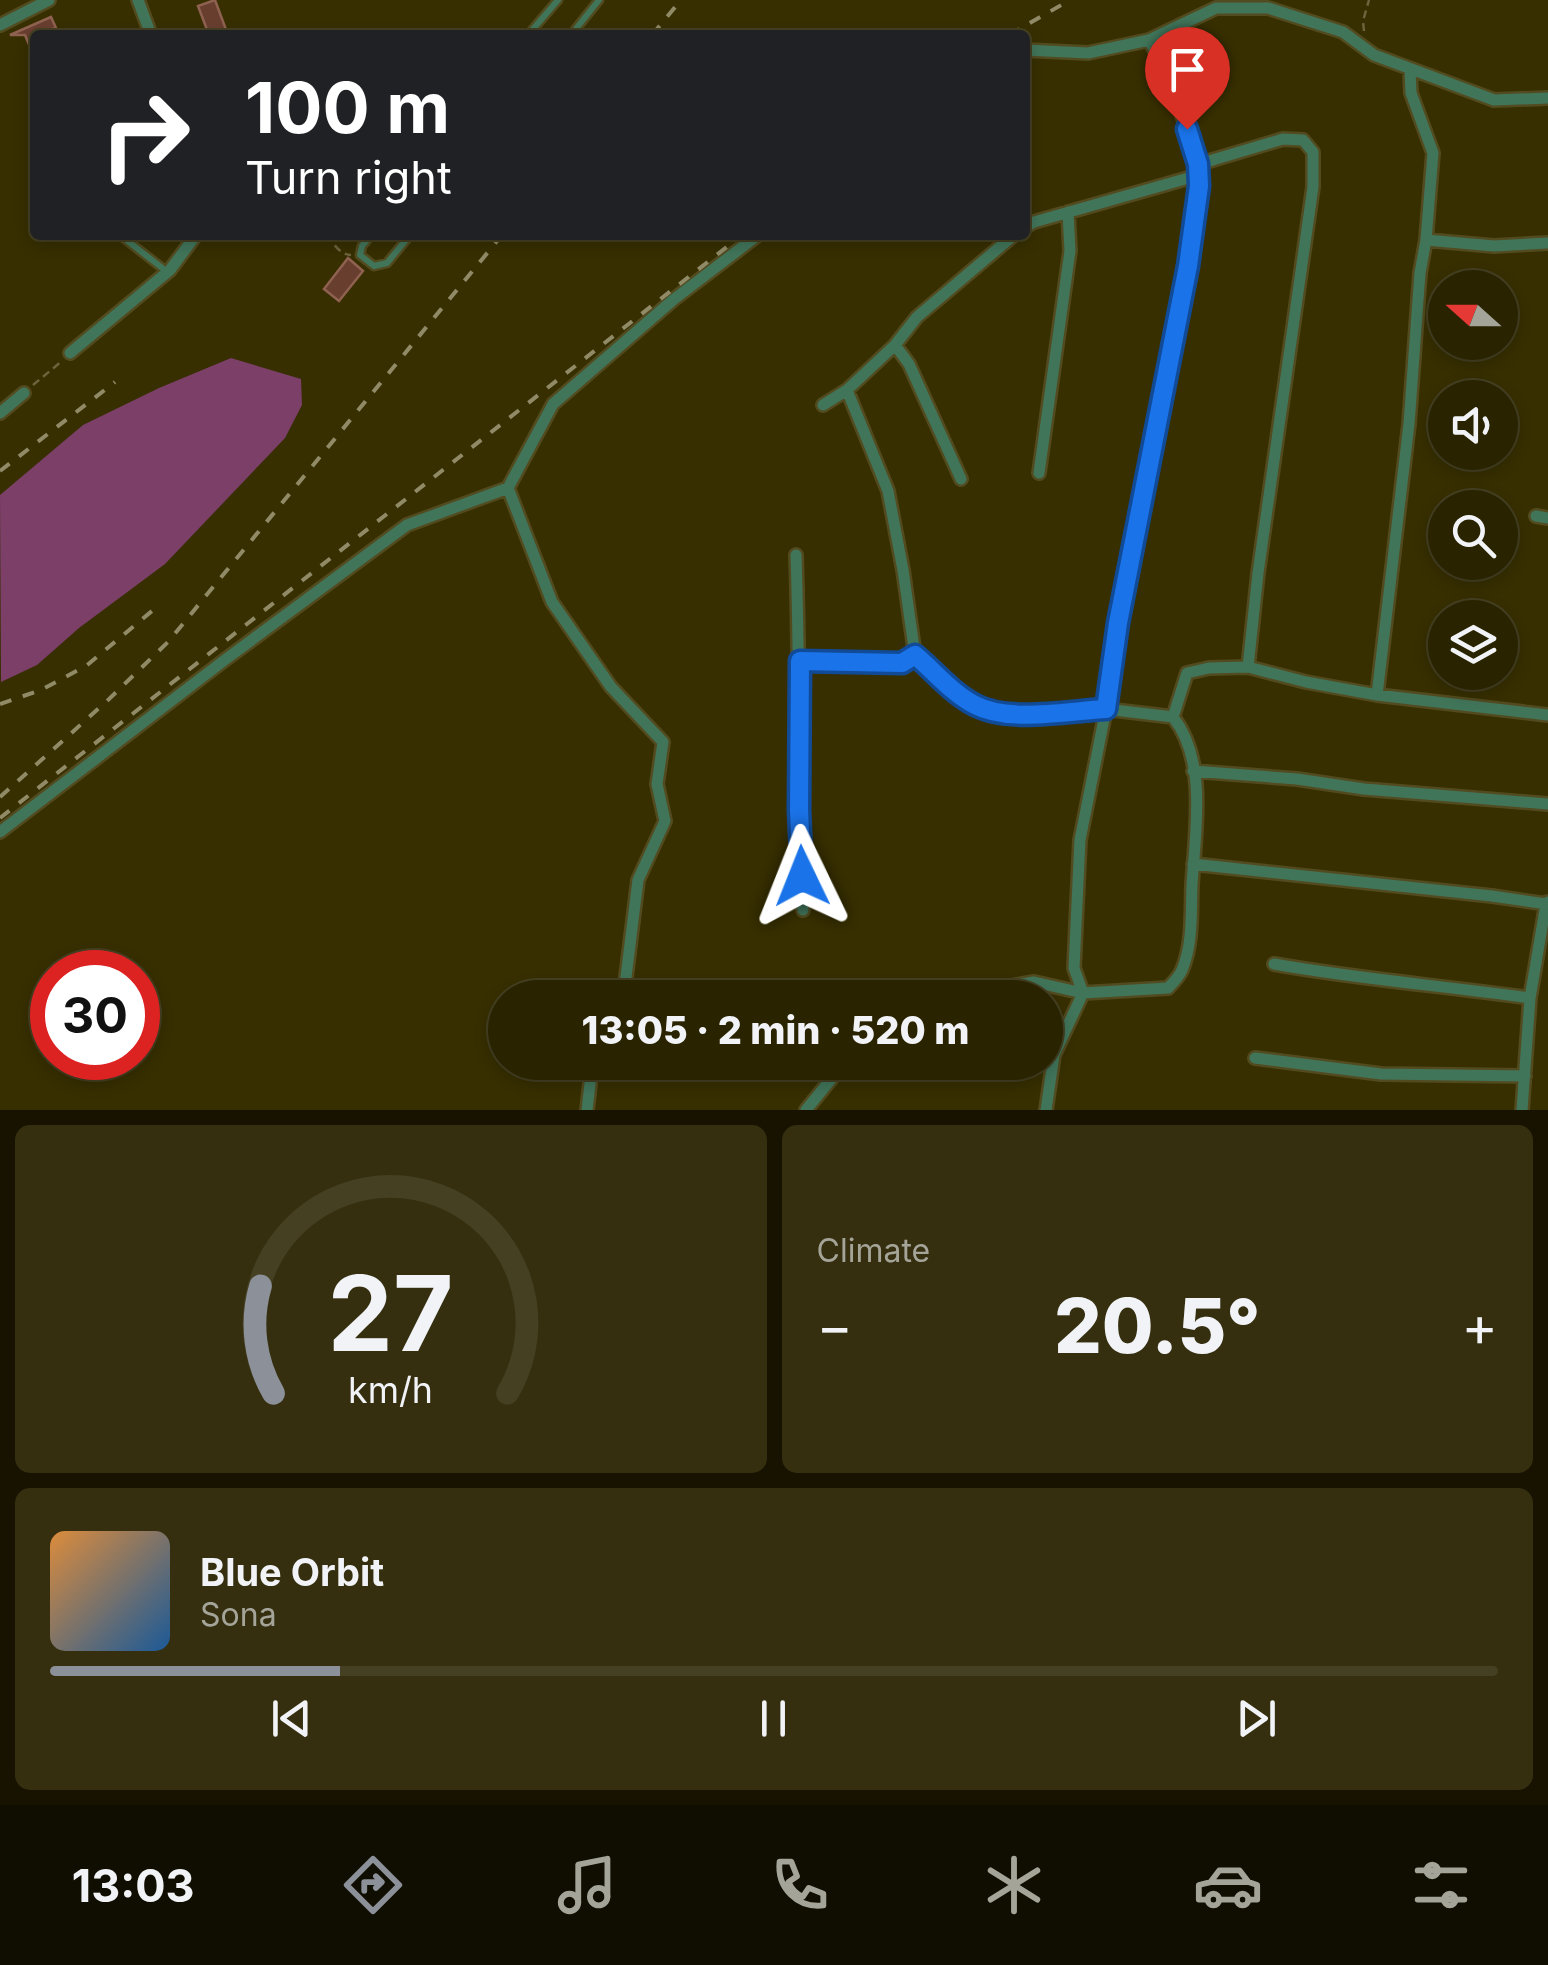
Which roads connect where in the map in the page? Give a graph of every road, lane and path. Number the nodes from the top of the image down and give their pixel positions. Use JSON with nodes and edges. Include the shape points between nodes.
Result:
{"nodes":[{"id":1,"x":49,"y":0,"type":"edge"},
{"id":2,"x":138,"y":0,"type":"edge"},
{"id":3,"x":558,"y":0,"type":"edge"},
{"id":4,"x":598,"y":0,"type":"edge"},
{"id":5,"x":1369,"y":0,"type":"edge"},
{"id":6,"x":0,"y":25,"type":"edge"},
{"id":7,"x":149,"y":30,"type":"edge"},
{"id":8,"x":532,"y":30,"type":"edge"},
{"id":9,"x":575,"y":30,"type":"edge"},
{"id":10,"x":1149,"y":40,"type":"junction"},
{"id":11,"x":1030,"y":50,"type":"edge"},
{"id":12,"x":1369,"y":51,"type":"junction"},
{"id":13,"x":1410,"y":70,"type":"junction"},
{"id":14,"x":1548,"y":98,"type":"edge"},
{"id":15,"x":1199,"y":170,"type":"junction"},
{"id":16,"x":1068,"y":212,"type":"junction"},
{"id":17,"x":1030,"y":225,"type":"edge"},
{"id":18,"x":126,"y":240,"type":"edge"},
{"id":19,"x":192,"y":240,"type":"edge"},
{"id":20,"x":331,"y":240,"type":"edge"},
{"id":21,"x":367,"y":240,"type":"edge"},
{"id":22,"x":406,"y":240,"type":"edge"},
{"id":23,"x":751,"y":240,"type":"edge"},
{"id":24,"x":1008,"y":240,"type":"edge"},
{"id":25,"x":1426,"y":240,"type":"junction"},
{"id":26,"x":1548,"y":243,"type":"edge"},
{"id":27,"x":360,"y":255,"type":"junction"},
{"id":28,"x":167,"y":272,"type":"junction"},
{"id":29,"x":895,"y":345,"type":"junction"},
{"id":30,"x":70,"y":354,"type":"joint"},
{"id":31,"x":847,"y":390,"type":"junction"},
{"id":32,"x":24,"y":392,"type":"joint"},
{"id":33,"x":823,"y":405,"type":"dead end"},
{"id":34,"x":0,"y":413,"type":"edge"},
{"id":35,"x":1039,"y":473,"type":"dead end"},
{"id":36,"x":961,"y":478,"type":"dead end"},
{"id":37,"x":508,"y":488,"type":"junction"},
{"id":38,"x":796,"y":555,"type":"dead end"},
{"id":39,"x":915,"y":655,"type":"junction"},
{"id":40,"x":800,"y":661,"type":"junction"},
{"id":41,"x":1248,"y":667,"type":"junction"},
{"id":42,"x":1377,"y":695,"type":"junction"},
{"id":43,"x":1106,"y":709,"type":"junction"},
{"id":44,"x":1548,"y":715,"type":"edge"},
{"id":45,"x":1173,"y":718,"type":"junction"},
{"id":46,"x":1193,"y":771,"type":"junction"},
{"id":47,"x":1548,"y":804,"type":"edge"},
{"id":48,"x":0,"y":832,"type":"edge"},
{"id":49,"x":1193,"y":864,"type":"junction"},
{"id":50,"x":1547,"y":903,"type":"edge"},
{"id":51,"x":803,"y":910,"type":"dead end"},
{"id":52,"x":1274,"y":964,"type":"dead end"},
{"id":53,"x":626,"y":980,"type":"edge"},
{"id":54,"x":1063,"y":989,"type":"edge"},
{"id":55,"x":1083,"y":993,"type":"junction"},
{"id":56,"x":1530,"y":998,"type":"junction"},
{"id":57,"x":1255,"y":1058,"type":"dead end"},
{"id":58,"x":1525,"y":1076,"type":"junction"},
{"id":59,"x":590,"y":1080,"type":"edge"},
{"id":60,"x":830,"y":1080,"type":"edge"},
{"id":61,"x":587,"y":1110,"type":"edge"},
{"id":62,"x":806,"y":1110,"type":"edge"},
{"id":63,"x":1046,"y":1110,"type":"edge"},
{"id":64,"x":1522,"y":1110,"type":"edge"}],
"edges":[{"from":1,"to":6,"type":"street"},
{"from":2,"to":7,"type":"street"},
{"from":3,"to":8,"type":"lane"},
{"from":4,"to":9,"type":"lane"},
{"from":5,"to":12,"type":"path","via":[[1363,21]]},
{"from":10,"to":11,"type":"street","via":[[1088,53]]},
{"from":10,"to":12,"type":"street","via":[[1216,8],[1268,8],[1343,32]]},
{"from":10,"to":15,"type":"street","via":[[1166,70]]},
{"from":12,"to":13,"type":"street"},
{"from":13,"to":14,"type":"street","via":[[1494,100]]},
{"from":13,"to":25,"type":"street","via":[[1410,92],[1432,153]]},
{"from":15,"to":16,"type":"street"},
{"from":15,"to":41,"type":"street","via":[[1283,140],[1304,140],[1313,152]]},
{"from":15,"to":43,"type":"street","via":[[1188,266]]},
{"from":16,"to":17,"type":"street"},
{"from":16,"to":35,"type":"street","via":[[1070,251]]},
{"from":18,"to":28,"type":"lane"},
{"from":19,"to":28,"type":"street"},
{"from":20,"to":27,"type":"path","via":[[347,256]]},
{"from":21,"to":27,"type":"lane"},
{"from":22,"to":27,"type":"lane","via":[[387,263],[374,266]]},
{"from":23,"to":37,"type":"street","via":[[552,404]]},
{"from":24,"to":29,"type":"street","via":[[917,317]]},
{"from":25,"to":26,"type":"street"},
{"from":25,"to":42,"type":"street"},
{"from":28,"to":30,"type":"street"},
{"from":29,"to":31,"type":"street"},
{"from":29,"to":36,"type":"street"},
{"from":30,"to":32,"type":"path"},
{"from":31,"to":33,"type":"street"},
{"from":31,"to":39,"type":"street","via":[[888,491]]},
{"from":32,"to":34,"type":"street"},
{"from":37,"to":48,"type":"street","via":[[407,525]]},
{"from":37,"to":53,"type":"street","via":[[552,602],[612,687],[663,742],[656,784],[665,821],[638,880]]},
{"from":38,"to":40,"type":"street"},
{"from":39,"to":40,"type":"street","via":[[902,663]]},
{"from":39,"to":43,"type":"street","via":[[990,712]]},
{"from":40,"to":51,"type":"street"},
{"from":41,"to":42,"type":"street"},
{"from":41,"to":45,"type":"street","via":[[1187,673]]},
{"from":42,"to":44,"type":"street"},
{"from":43,"to":45,"type":"street"},
{"from":43,"to":55,"type":"street","via":[[1080,840],[1074,968]]},
{"from":45,"to":46,"type":"street","via":[[1184,730]]},
{"from":46,"to":47,"type":"street"},
{"from":46,"to":49,"type":"street"},
{"from":49,"to":50,"type":"street"},
{"from":49,"to":55,"type":"street","via":[[1182,974],[1168,988]]},
{"from":50,"to":56,"type":"street"},
{"from":52,"to":56,"type":"street"},
{"from":54,"to":55,"type":"street"},
{"from":55,"to":63,"type":"street","via":[[1054,1055]]},
{"from":56,"to":58,"type":"street"},
{"from":57,"to":58,"type":"street","via":[[1381,1074]]},
{"from":58,"to":64,"type":"street"},
{"from":59,"to":61,"type":"street"},
{"from":60,"to":62,"type":"street"}]}
